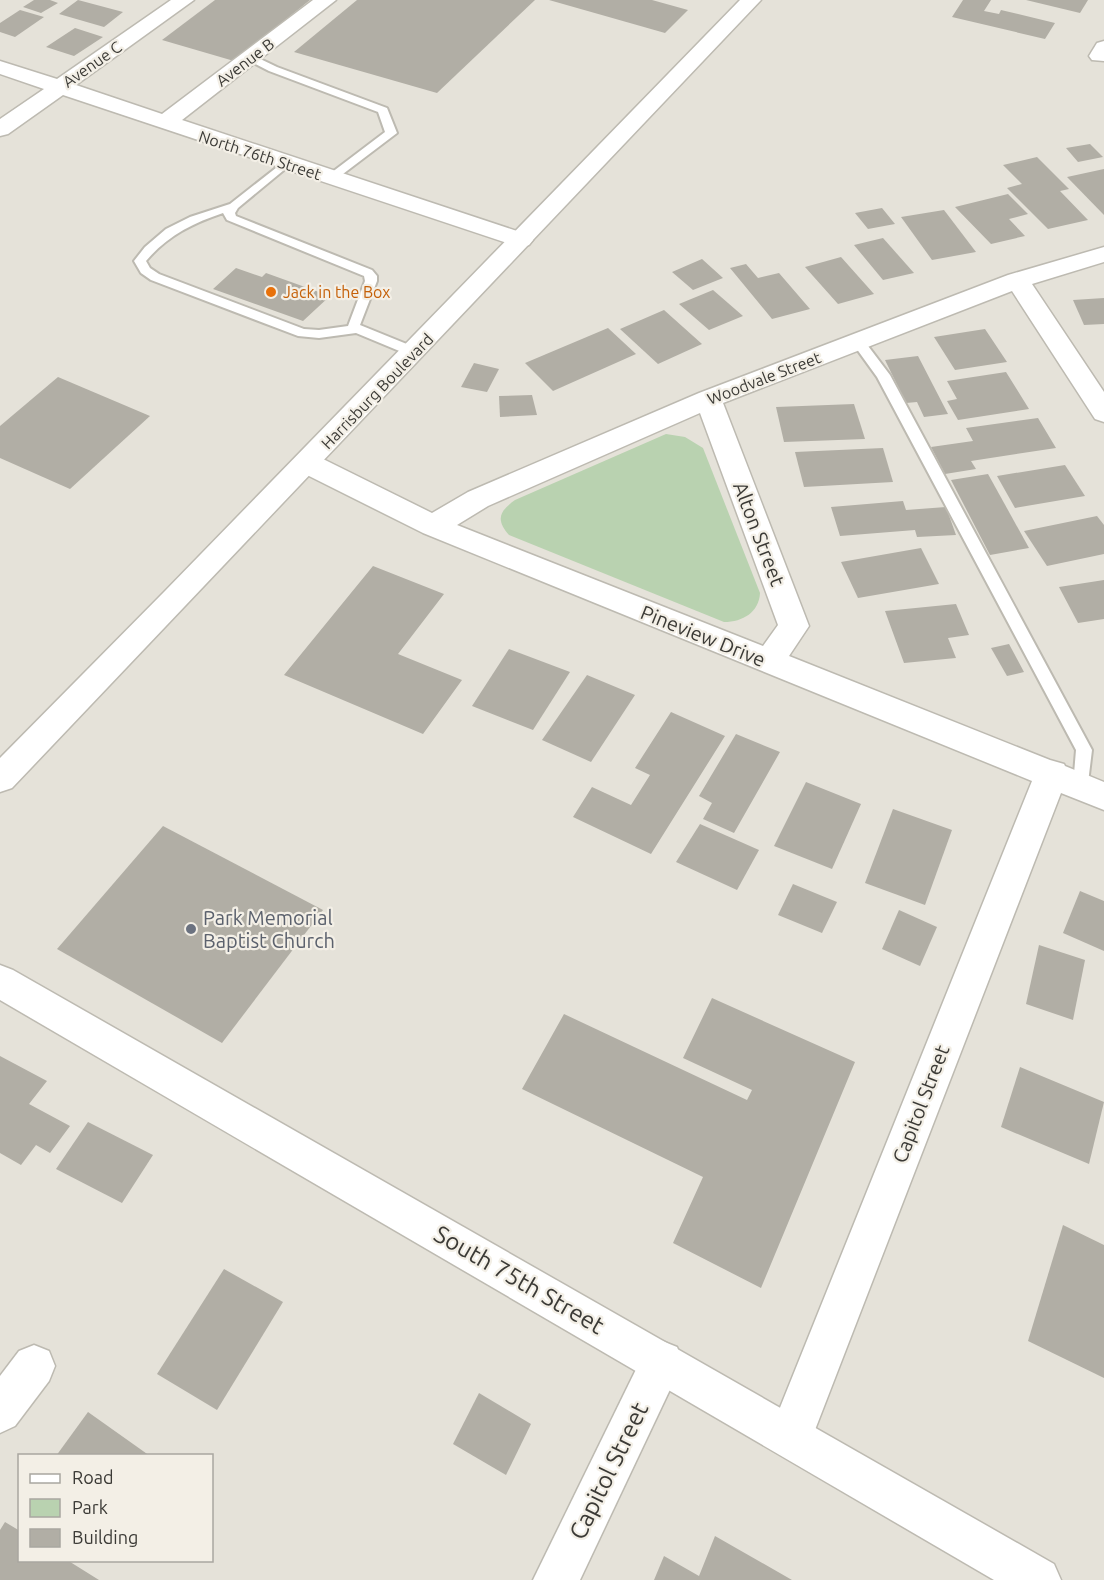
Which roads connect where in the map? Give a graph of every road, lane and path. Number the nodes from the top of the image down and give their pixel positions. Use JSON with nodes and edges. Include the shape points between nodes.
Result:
{"nodes":[{"id":1,"x":184,"y":0,"type":"edge"},
{"id":2,"x":326,"y":0,"type":"edge"},
{"id":3,"x":751,"y":0,"type":"edge"},
{"id":4,"x":250,"y":57,"type":"junction"},
{"id":5,"x":0,"y":67,"type":"edge"},
{"id":6,"x":58,"y":88,"type":"junction"},
{"id":7,"x":164,"y":123,"type":"junction"},
{"id":8,"x":0,"y":129,"type":"edge"},
{"id":9,"x":286,"y":163,"type":"junction"},
{"id":10,"x":331,"y":178,"type":"junction"},
{"id":11,"x":234,"y":206,"type":"junction"},
{"id":12,"x":521,"y":240,"type":"junction"},
{"id":13,"x":1104,"y":254,"type":"edge"},
{"id":14,"x":1017,"y":280,"type":"junction"},
{"id":15,"x":357,"y":329,"type":"junction"},
{"id":16,"x":857,"y":342,"type":"junction"},
{"id":17,"x":414,"y":352,"type":"junction"},
{"id":18,"x":708,"y":399,"type":"junction"},
{"id":19,"x":1104,"y":413,"type":"edge"},
{"id":20,"x":307,"y":463,"type":"junction"},
{"id":21,"x":433,"y":526,"type":"junction"},
{"id":22,"x":768,"y":662,"type":"junction"},
{"id":23,"x":0,"y":779,"type":"edge"},
{"id":24,"x":1079,"y":785,"type":"edge"},
{"id":25,"x":0,"y":981,"type":"edge"},
{"id":26,"x":662,"y":1362,"type":"junction"},
{"id":27,"x":34,"y":1366,"type":"dead end"},
{"id":28,"x":0,"y":1411,"type":"edge"},
{"id":29,"x":791,"y":1435,"type":"junction"},
{"id":30,"x":556,"y":1580,"type":"edge"},
{"id":31,"x":1038,"y":1580,"type":"edge"}],
"edges":[{"from":1,"to":6,"type":"street","name":"Avenue C"},
{"from":2,"to":4,"type":"street","name":"Avenue B"},
{"from":3,"to":12,"type":"street","name":"Harrisburg Boulevard"},
{"from":4,"to":7,"type":"street","name":"Avenue B"},
{"from":4,"to":10,"type":"lane","via":[[383,110],[391,133]]},
{"from":5,"to":6,"type":"street","name":"North 76th Street"},
{"from":6,"to":7,"type":"street","name":"North 76th Street"},
{"from":6,"to":8,"type":"street","name":"Avenue C"},
{"from":7,"to":9,"type":"street","name":"North 76th Street"},
{"from":9,"to":10,"type":"street","name":"North 76th Street"},
{"from":9,"to":11,"type":"lane"},
{"from":10,"to":12,"type":"street","name":"North 76th Street"},
{"from":11,"to":15,"type":"lane","via":[[229,213],[231,218],[371,276],[354,326]]},
{"from":11,"to":15,"type":"lane","via":[[173,228],[140,261],[145,270],[302,333]]},
{"from":12,"to":17,"type":"street","name":"Harrisburg Boulevard"},
{"from":13,"to":14,"type":"street","name":"Woodvale Street"},
{"from":14,"to":16,"type":"street","name":"Woodvale Street"},
{"from":14,"to":19,"type":"street"},
{"from":15,"to":17,"type":"lane"},
{"from":16,"to":18,"type":"street","name":"Woodvale Street"},
{"from":16,"to":24,"type":"lane","via":[[883,375],[1083,750]]},
{"from":17,"to":20,"type":"street","name":"Harrisburg Boulevard"},
{"from":18,"to":21,"type":"street","name":"Woodvale Street","via":[[478,498]]},
{"from":18,"to":22,"type":"street","name":"Alton Street","via":[[794,626]]},
{"from":20,"to":21,"type":"street","name":"Pineview Drive"},
{"from":20,"to":23,"type":"street","name":"Harrisburg Boulevard"},
{"from":21,"to":22,"type":"street","name":"Pineview Drive"},
{"from":22,"to":24,"type":"street","name":"Pineview Drive"},
{"from":24,"to":29,"type":"street","name":"Capitol Street"},
{"from":25,"to":26,"type":"street","name":"South 75th Street"},
{"from":26,"to":29,"type":"street","name":"South 75th Street"},
{"from":26,"to":30,"type":"street","name":"Capitol Street"},
{"from":27,"to":28,"type":"street"},
{"from":29,"to":31,"type":"street","name":"South 75th Street"}]}
